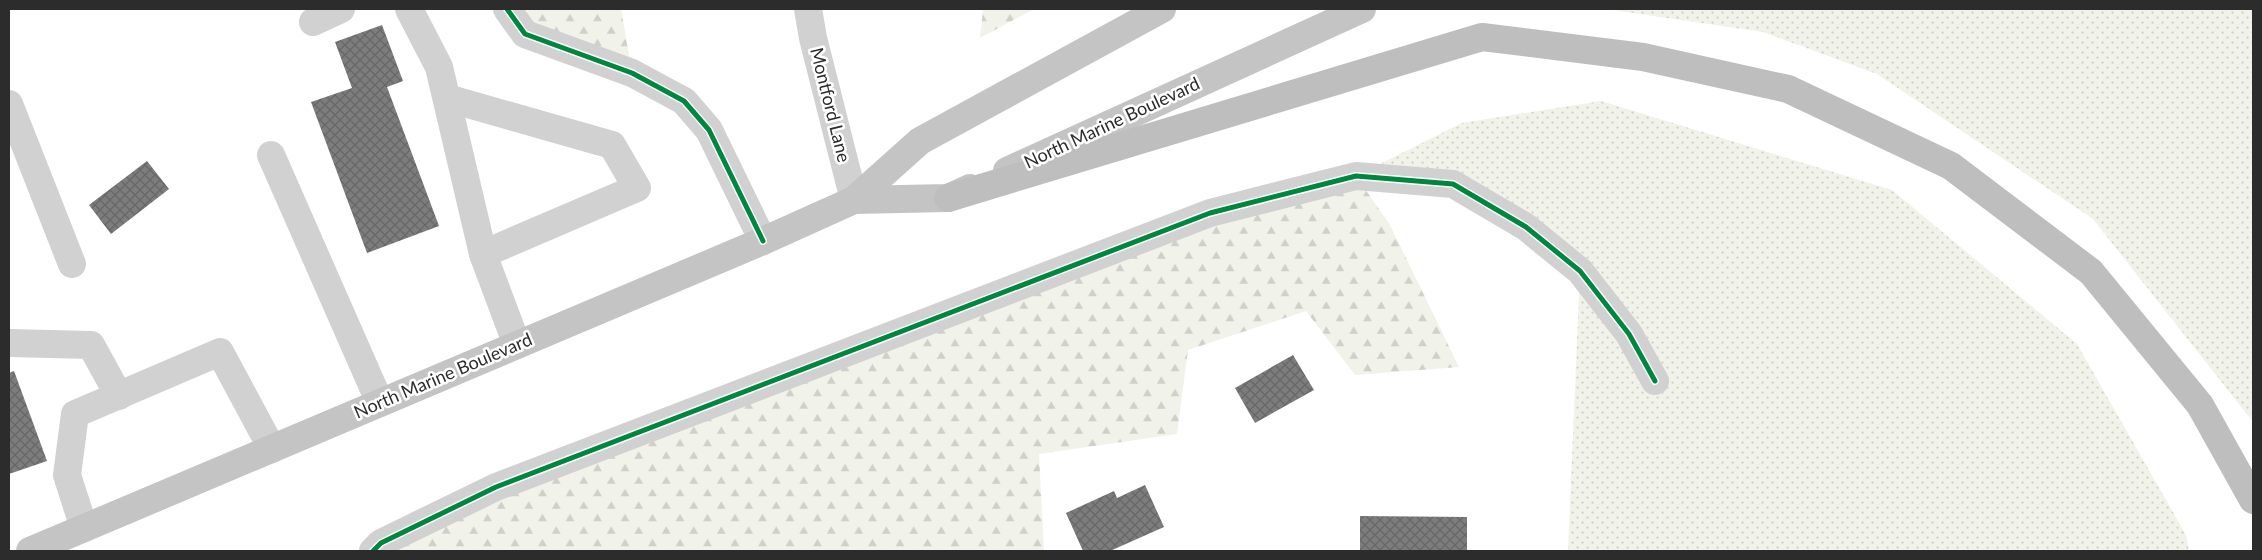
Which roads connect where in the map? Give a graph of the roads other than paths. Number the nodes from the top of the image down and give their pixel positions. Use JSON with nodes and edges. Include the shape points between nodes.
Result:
{"nodes":[{"id":1,"x":341,"y":9,"type":"edge"},
{"id":2,"x":409,"y":9,"type":"edge"},
{"id":3,"x":507,"y":9,"type":"edge"},
{"id":4,"x":808,"y":9,"type":"edge"},
{"id":5,"x":1162,"y":9,"type":"edge"},
{"id":6,"x":1362,"y":9,"type":"edge"},
{"id":7,"x":313,"y":22,"type":"dead end"},
{"id":8,"x":447,"y":98,"type":"junction"},
{"id":9,"x":9,"y":104,"type":"edge"},
{"id":10,"x":271,"y":155,"type":"dead end"},
{"id":11,"x":948,"y":198,"type":"junction"},
{"id":12,"x":854,"y":200,"type":"junction"},
{"id":13,"x":763,"y":241,"type":"junction"},
{"id":14,"x":483,"y":254,"type":"junction"},
{"id":15,"x":72,"y":264,"type":"dead end"},
{"id":16,"x":9,"y":342,"type":"edge"},
{"id":17,"x":517,"y":345,"type":"junction"},
{"id":18,"x":1655,"y":381,"type":"dead end"},
{"id":19,"x":119,"y":396,"type":"junction"},
{"id":20,"x":380,"y":403,"type":"junction"},
{"id":21,"x":272,"y":449,"type":"junction"},
{"id":22,"x":2253,"y":500,"type":"edge"},
{"id":23,"x":84,"y":528,"type":"junction"},
{"id":24,"x":30,"y":551,"type":"edge"},
{"id":25,"x":372,"y":551,"type":"edge"}],
"edges":[{"from":1,"to":7,"type":"street"},
{"from":2,"to":8,"type":"street","via":[[439,67]]},
{"from":3,"to":13,"type":"street","via":[[525,34],[632,73],[684,101],[708,130]]},
{"from":4,"to":12,"type":"street","name":"Montford Lane"},
{"from":5,"to":12,"type":"main road","name":"North Marine Boulevard","via":[[920,141]]},
{"from":6,"to":11,"type":"main road","name":"North Marine Boulevard"},
{"from":8,"to":14,"type":"street"},
{"from":8,"to":14,"type":"street","via":[[612,145],[637,188]]},
{"from":9,"to":15,"type":"street"},
{"from":10,"to":20,"type":"street"},
{"from":11,"to":12,"type":"main road","name":"North Marine Boulevard"},
{"from":11,"to":22,"type":"highway","via":[[1482,37],[1643,57],[1788,89],[1951,166],[2091,272],[2200,405]]},
{"from":12,"to":13,"type":"main road","name":"North Marine Boulevard"},
{"from":13,"to":17,"type":"main road","name":"North Marine Boulevard"},
{"from":14,"to":17,"type":"street"},
{"from":16,"to":19,"type":"street","via":[[91,345]]},
{"from":17,"to":20,"type":"main road","name":"North Marine Boulevard"},
{"from":18,"to":25,"type":"street","via":[[1630,334],[1580,271],[1526,227],[1453,184],[1356,176],[1201,216],[496,487],[381,543]]},
{"from":19,"to":21,"type":"street","via":[[220,352]]},
{"from":19,"to":23,"type":"street","via":[[75,414],[67,475]]},
{"from":20,"to":21,"type":"main road","name":"North Marine Boulevard"},
{"from":21,"to":23,"type":"main road","name":"North Marine Boulevard"},
{"from":23,"to":24,"type":"main road","name":"North Marine Boulevard"}]}
